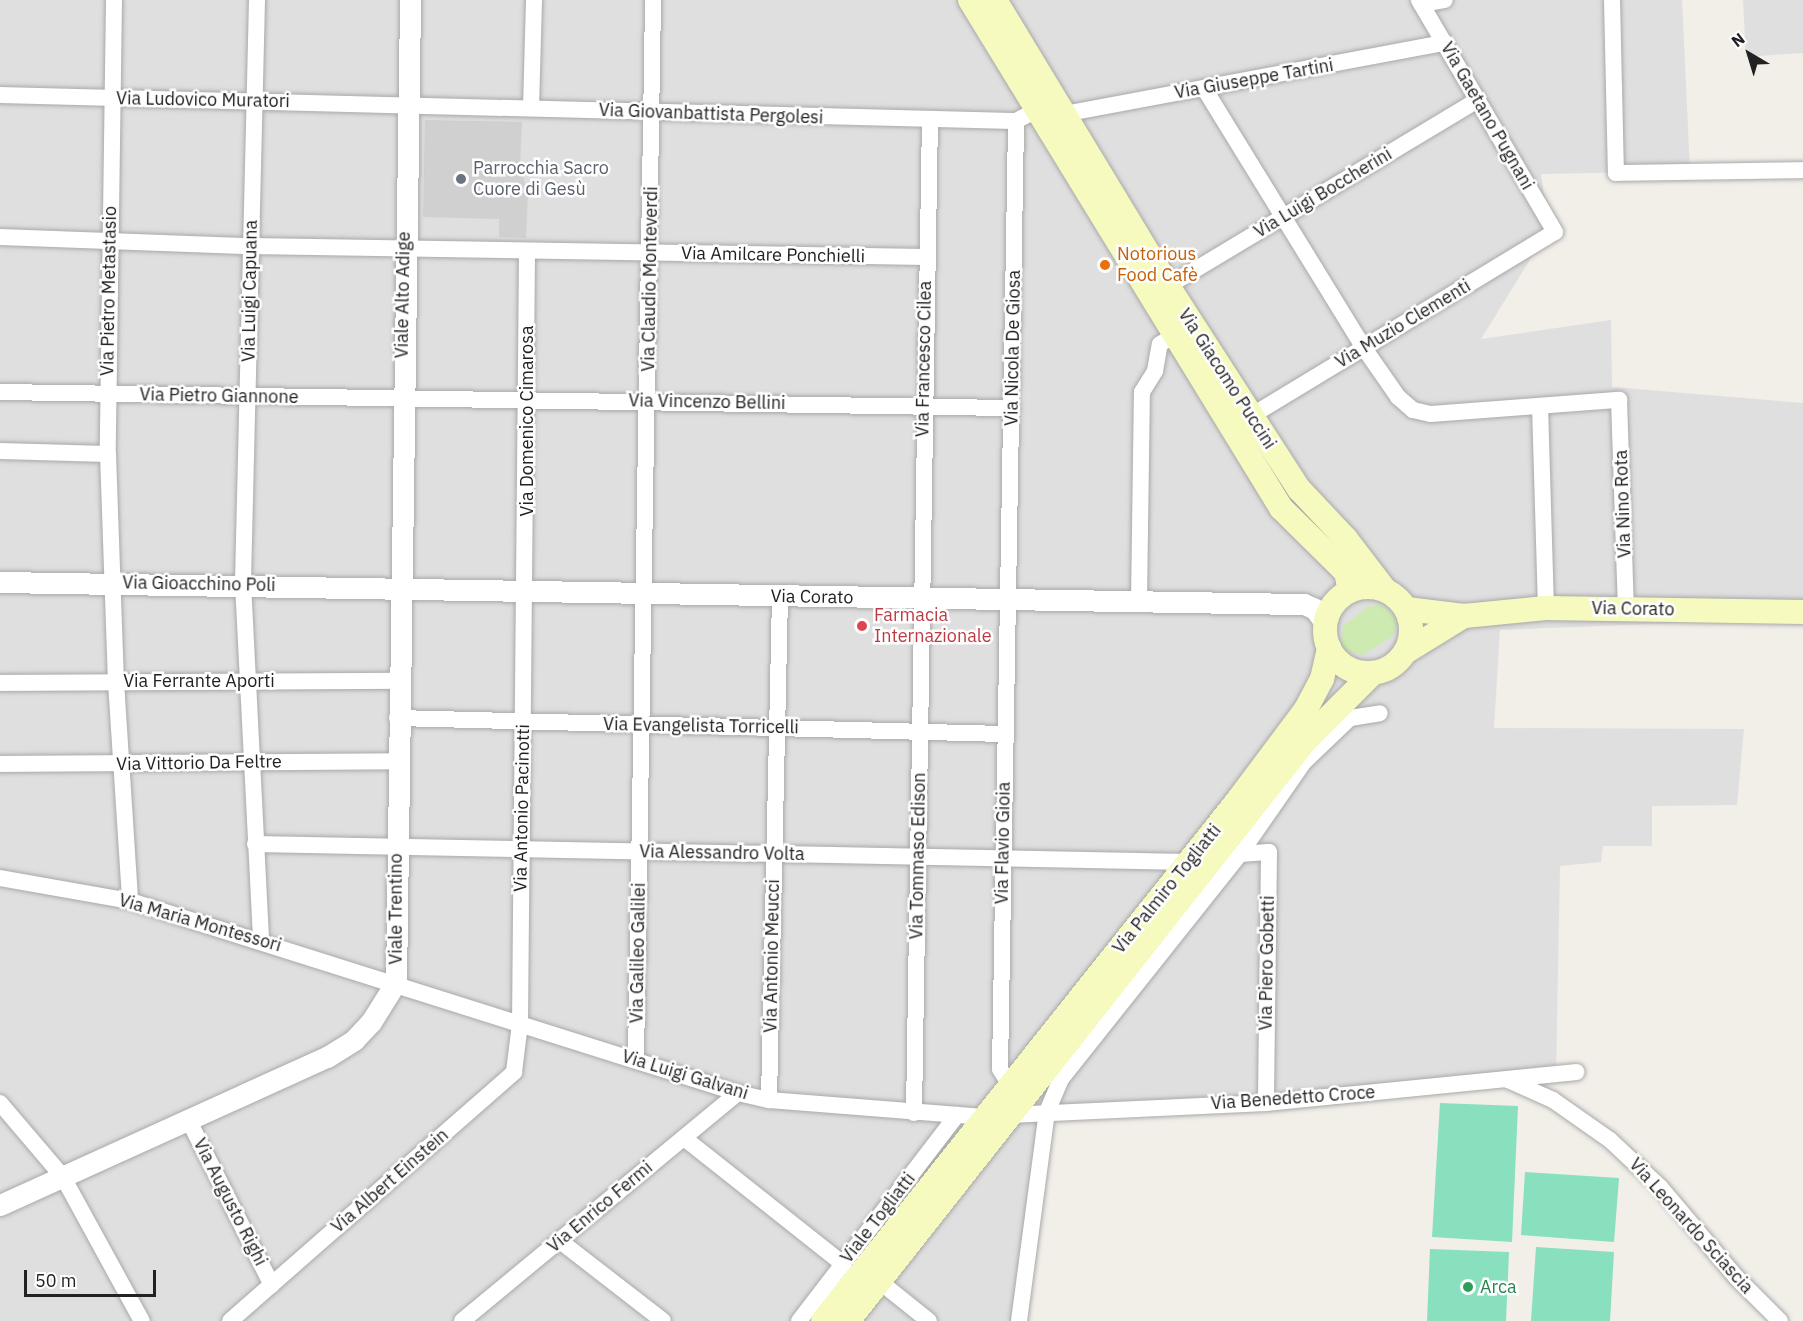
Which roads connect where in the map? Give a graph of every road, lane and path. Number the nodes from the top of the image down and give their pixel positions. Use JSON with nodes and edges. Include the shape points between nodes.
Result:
{"nodes":[{"id":1,"x":114,"y":0,"type":"edge"},
{"id":2,"x":257,"y":0,"type":"edge"},
{"id":3,"x":410,"y":0,"type":"edge"},
{"id":4,"x":534,"y":0,"type":"edge"},
{"id":5,"x":653,"y":0,"type":"edge"},
{"id":6,"x":970,"y":0,"type":"edge"},
{"id":7,"x":995,"y":0,"type":"edge"},
{"id":8,"x":1445,"y":0,"type":"edge"},
{"id":9,"x":1612,"y":0,"type":"edge"},
{"id":10,"x":1420,"y":2,"type":"edge"},
{"id":11,"x":1445,"y":44,"type":"junction"},
{"id":12,"x":1204,"y":88,"type":"junction"},
{"id":13,"x":0,"y":95,"type":"edge"},
{"id":14,"x":112,"y":98,"type":"junction"},
{"id":15,"x":1478,"y":100,"type":"junction"},
{"id":16,"x":255,"y":101,"type":"junction"},
{"id":17,"x":406,"y":105,"type":"junction"},
{"id":18,"x":531,"y":108,"type":"junction"},
{"id":19,"x":1040,"y":110,"type":"junction"},
{"id":20,"x":652,"y":112,"type":"junction"},
{"id":21,"x":1064,"y":114,"type":"junction"},
{"id":22,"x":930,"y":120,"type":"junction"},
{"id":23,"x":1016,"y":121,"type":"junction"},
{"id":24,"x":1803,"y":170,"type":"edge"},
{"id":25,"x":1283,"y":217,"type":"junction"},
{"id":26,"x":1555,"y":232,"type":"joint"},
{"id":27,"x":0,"y":237,"type":"edge"},
{"id":28,"x":110,"y":240,"type":"junction"},
{"id":29,"x":250,"y":246,"type":"junction"},
{"id":30,"x":404,"y":248,"type":"junction"},
{"id":31,"x":527,"y":251,"type":"junction"},
{"id":32,"x":651,"y":253,"type":"junction"},
{"id":33,"x":926,"y":257,"type":"junction"},
{"id":34,"x":1168,"y":286,"type":"junction"},
{"id":35,"x":1175,"y":335,"type":"junction"},
{"id":36,"x":1364,"y":348,"type":"junction"},
{"id":37,"x":0,"y":392,"type":"edge"},
{"id":38,"x":108,"y":393,"type":"junction"},
{"id":39,"x":248,"y":397,"type":"junction"},
{"id":40,"x":401,"y":399,"type":"junction"},
{"id":41,"x":527,"y":399,"type":"junction"},
{"id":42,"x":648,"y":401,"type":"junction"},
{"id":43,"x":923,"y":405,"type":"junction"},
{"id":44,"x":1540,"y":406,"type":"junction"},
{"id":45,"x":1012,"y":408,"type":"junction"},
{"id":46,"x":1251,"y":416,"type":"junction"},
{"id":47,"x":0,"y":451,"type":"edge"},
{"id":48,"x":108,"y":454,"type":"junction"},
{"id":49,"x":0,"y":582,"type":"edge"},
{"id":50,"x":111,"y":582,"type":"junction"},
{"id":51,"x":243,"y":583,"type":"junction"},
{"id":52,"x":398,"y":590,"type":"junction"},
{"id":53,"x":1385,"y":590,"type":"junction"},
{"id":54,"x":1350,"y":591,"type":"junction"},
{"id":55,"x":526,"y":592,"type":"junction"},
{"id":56,"x":645,"y":594,"type":"junction"},
{"id":57,"x":780,"y":596,"type":"junction"},
{"id":58,"x":921,"y":599,"type":"junction"},
{"id":59,"x":1010,"y":600,"type":"junction"},
{"id":60,"x":1139,"y":601,"type":"junction"},
{"id":61,"x":1546,"y":608,"type":"junction"},
{"id":62,"x":1407,"y":609,"type":"junction"},
{"id":63,"x":1626,"y":609,"type":"junction"},
{"id":64,"x":1803,"y":612,"type":"edge"},
{"id":65,"x":1464,"y":616,"type":"junction"},
{"id":66,"x":1325,"y":623,"type":"junction"},
{"id":67,"x":1329,"y":648,"type":"junction"},
{"id":68,"x":1407,"y":651,"type":"junction"},
{"id":69,"x":1372,"y":674,"type":"junction"},
{"id":70,"x":247,"y":681,"type":"junction"},
{"id":71,"x":398,"y":681,"type":"junction"},
{"id":72,"x":116,"y":682,"type":"junction"},
{"id":73,"x":0,"y":683,"type":"edge"},
{"id":74,"x":1380,"y":713,"type":"dead end"},
{"id":75,"x":398,"y":718,"type":"junction"},
{"id":76,"x":523,"y":722,"type":"junction"},
{"id":77,"x":642,"y":726,"type":"junction"},
{"id":78,"x":777,"y":727,"type":"junction"},
{"id":79,"x":920,"y":730,"type":"junction"},
{"id":80,"x":1005,"y":734,"type":"junction"},
{"id":81,"x":250,"y":761,"type":"junction"},
{"id":82,"x":397,"y":761,"type":"junction"},
{"id":83,"x":0,"y":764,"type":"edge"},
{"id":84,"x":121,"y":765,"type":"junction"},
{"id":85,"x":255,"y":844,"type":"junction"},
{"id":86,"x":397,"y":847,"type":"junction"},
{"id":87,"x":521,"y":849,"type":"junction"},
{"id":88,"x":640,"y":852,"type":"junction"},
{"id":89,"x":774,"y":854,"type":"junction"},
{"id":90,"x":1240,"y":854,"type":"junction"},
{"id":91,"x":917,"y":857,"type":"junction"},
{"id":92,"x":1003,"y":859,"type":"junction"},
{"id":93,"x":1189,"y":862,"type":"junction"},
{"id":94,"x":0,"y":878,"type":"edge"},
{"id":95,"x":130,"y":901,"type":"junction"},
{"id":96,"x":261,"y":940,"type":"junction"},
{"id":97,"x":396,"y":982,"type":"junction"},
{"id":98,"x":520,"y":1024,"type":"junction"},
{"id":99,"x":636,"y":1060,"type":"junction"},
{"id":100,"x":1576,"y":1072,"type":"dead end"},
{"id":101,"x":1507,"y":1079,"type":"junction"},
{"id":102,"x":1009,"y":1084,"type":"junction"},
{"id":103,"x":738,"y":1093,"type":"junction"},
{"id":104,"x":769,"y":1100,"type":"junction"},
{"id":105,"x":0,"y":1103,"type":"edge"},
{"id":106,"x":1266,"y":1103,"type":"junction"},
{"id":107,"x":1047,"y":1112,"type":"junction"},
{"id":108,"x":914,"y":1113,"type":"junction"},
{"id":109,"x":957,"y":1115,"type":"junction"},
{"id":110,"x":1009,"y":1115,"type":"junction"},
{"id":111,"x":984,"y":1117,"type":"junction"},
{"id":112,"x":188,"y":1119,"type":"junction"},
{"id":113,"x":684,"y":1138,"type":"junction"},
{"id":114,"x":63,"y":1177,"type":"junction"},
{"id":115,"x":0,"y":1205,"type":"edge"},
{"id":116,"x":560,"y":1240,"type":"junction"},
{"id":117,"x":843,"y":1264,"type":"junction"},
{"id":118,"x":879,"y":1281,"type":"junction"},
{"id":119,"x":272,"y":1285,"type":"junction"},
{"id":120,"x":142,"y":1321,"type":"edge"},
{"id":121,"x":230,"y":1321,"type":"edge"},
{"id":122,"x":462,"y":1321,"type":"edge"},
{"id":123,"x":663,"y":1321,"type":"edge"},
{"id":124,"x":799,"y":1321,"type":"edge"},
{"id":125,"x":823,"y":1321,"type":"edge"},
{"id":126,"x":848,"y":1321,"type":"edge"},
{"id":127,"x":929,"y":1321,"type":"edge"},
{"id":128,"x":1019,"y":1321,"type":"edge"},
{"id":129,"x":1780,"y":1321,"type":"edge"}],
"edges":[{"from":1,"to":14,"type":"street","name":"Via Pietro Metastasio"},
{"from":2,"to":16,"type":"street","name":"Via Luigi Capuana"},
{"from":3,"to":17,"type":"street","name":"Viale Alto Adige"},
{"from":4,"to":18,"type":"street"},
{"from":5,"to":20,"type":"street","name":"Via Claudio Monteverdi"},
{"from":6,"to":19,"type":"main road","name":"Via Giacomo Puccini"},
{"from":7,"to":21,"type":"main road","name":"Via Giacomo Puccini"},
{"from":8,"to":10,"type":"street"},
{"from":9,"to":24,"type":"street","via":[[1616,173]]},
{"from":10,"to":11,"type":"street","name":"Via Gaetano Pugnani"},
{"from":11,"to":12,"type":"street","name":"Via Giuseppe Tartini"},
{"from":11,"to":15,"type":"street","name":"Via Gaetano Pugnani"},
{"from":12,"to":21,"type":"street","name":"Via Giuseppe Tartini"},
{"from":12,"to":25,"type":"street"},
{"from":13,"to":14,"type":"street","name":"Via Ludovico Muratori"},
{"from":14,"to":16,"type":"street","name":"Via Ludovico Muratori"},
{"from":14,"to":28,"type":"street","name":"Via Pietro Metastasio"},
{"from":15,"to":25,"type":"street","name":"Via Luigi Boccherini"},
{"from":15,"to":26,"type":"street","name":"Via Gaetano Pugnani"},
{"from":16,"to":17,"type":"street","name":"Via Ludovico Muratori"},
{"from":16,"to":29,"type":"street","name":"Via Luigi Capuana"},
{"from":17,"to":18,"type":"street","name":"Via Giovanbattista Pergolesi"},
{"from":17,"to":30,"type":"street","name":"Viale Alto Adige"},
{"from":18,"to":20,"type":"street","name":"Via Giovanbattista Pergolesi"},
{"from":19,"to":23,"type":"street"},
{"from":19,"to":35,"type":"main road","name":"Via Giacomo Puccini"},
{"from":20,"to":22,"type":"street","name":"Via Giovanbattista Pergolesi"},
{"from":20,"to":32,"type":"street","name":"Via Claudio Monteverdi"},
{"from":21,"to":34,"type":"main road","name":"Via Giacomo Puccini"},
{"from":22,"to":23,"type":"street","name":"Via Giovanbattista Pergolesi"},
{"from":22,"to":33,"type":"street","name":"Via Francesco Cilea"},
{"from":23,"to":45,"type":"street","name":"Via Nicola De Giosa"},
{"from":25,"to":34,"type":"street","name":"Via Luigi Boccherini"},
{"from":25,"to":36,"type":"street"},
{"from":26,"to":36,"type":"street","name":"Via Muzio Clementi"},
{"from":27,"to":28,"type":"street","name":"Via Amilcare Ponchielli"},
{"from":28,"to":29,"type":"street","name":"Via Amilcare Ponchielli"},
{"from":28,"to":38,"type":"street","name":"Via Pietro Metastasio"},
{"from":29,"to":30,"type":"street","name":"Via Amilcare Ponchielli"},
{"from":29,"to":39,"type":"street","name":"Via Luigi Capuana"},
{"from":30,"to":31,"type":"street","name":"Via Amilcare Ponchielli"},
{"from":30,"to":40,"type":"street","name":"Viale Alto Adige"},
{"from":31,"to":32,"type":"street","name":"Via Amilcare Ponchielli"},
{"from":31,"to":41,"type":"street","name":"Via Domenico Cimarosa"},
{"from":32,"to":33,"type":"street","name":"Via Amilcare Ponchielli"},
{"from":32,"to":42,"type":"street","name":"Via Claudio Monteverdi"},
{"from":33,"to":43,"type":"street","name":"Via Francesco Cilea"},
{"from":34,"to":46,"type":"main road","name":"Via Giacomo Puccini"},
{"from":35,"to":54,"type":"main road","name":"Via Giacomo Puccini","via":[[1281,508],[1346,572]]},
{"from":35,"to":60,"type":"street","via":[[1160,344],[1155,371],[1142,392]]},
{"from":36,"to":44,"type":"street","via":[[1398,397],[1413,410],[1431,414]]},
{"from":36,"to":46,"type":"street","name":"Via Muzio Clementi"},
{"from":37,"to":38,"type":"street","name":"Via Pietro Giannone"},
{"from":38,"to":39,"type":"street","name":"Via Pietro Giannone"},
{"from":38,"to":48,"type":"street","name":"Via Pietro Metastasio"},
{"from":39,"to":40,"type":"street","name":"Via Pietro Giannone"},
{"from":39,"to":51,"type":"street","name":"Via Luigi Capuana"},
{"from":40,"to":41,"type":"street","name":"Via Vincenzo Bellini"},
{"from":40,"to":52,"type":"street","name":"Viale Alto Adige"},
{"from":41,"to":42,"type":"street","name":"Via Vincenzo Bellini"},
{"from":41,"to":55,"type":"street","name":"Via Domenico Cimarosa"},
{"from":42,"to":43,"type":"street","name":"Via Vincenzo Bellini"},
{"from":42,"to":56,"type":"street","name":"Via Claudio Monteverdi"},
{"from":43,"to":45,"type":"street","name":"Via Vincenzo Bellini"},
{"from":43,"to":58,"type":"street","name":"Via Francesco Cilea"},
{"from":44,"to":61,"type":"street"},
{"from":44,"to":63,"type":"street","name":"Via Nino Rota","via":[[1619,400]]},
{"from":45,"to":59,"type":"street","name":"Via Nicola De Giosa"},
{"from":46,"to":53,"type":"main road","name":"Via Giacomo Puccini","via":[[1299,489],[1346,539]]},
{"from":47,"to":48,"type":"street"},
{"from":48,"to":50,"type":"street","name":"Via Pietro Metastasio"},
{"from":49,"to":50,"type":"street","name":"Via Gioacchino Poli"},
{"from":50,"to":51,"type":"street","name":"Via Gioacchino Poli"},
{"from":50,"to":72,"type":"street","name":"Via Pietro Metastasio"},
{"from":51,"to":52,"type":"street","name":"Via Gioacchino Poli"},
{"from":51,"to":70,"type":"street","name":"Via Luigi Capuana"},
{"from":52,"to":55,"type":"street","name":"Via Corato"},
{"from":52,"to":71,"type":"street","name":"Viale Trentino"},
{"from":53,"to":54,"type":"main road","via":[[1361,587]]},
{"from":53,"to":62,"type":"main road"},
{"from":54,"to":66,"type":"main road","via":[[1336,602]]},
{"from":55,"to":56,"type":"street","name":"Via Corato"},
{"from":55,"to":76,"type":"street","name":"Via Antonio Pacinotti"},
{"from":56,"to":57,"type":"street","name":"Via Corato"},
{"from":56,"to":77,"type":"street","name":"Via Galileo Galilei"},
{"from":57,"to":58,"type":"street","name":"Via Corato"},
{"from":57,"to":78,"type":"street","name":"Via Antonio Meucci"},
{"from":58,"to":59,"type":"street","name":"Via Corato"},
{"from":58,"to":79,"type":"street","name":"Via Tommaso Edison"},
{"from":59,"to":60,"type":"street","name":"Via Corato"},
{"from":59,"to":80,"type":"street","name":"Via Flavio Gioia"},
{"from":60,"to":66,"type":"street","name":"Via Corato","via":[[1304,604],[1315,609]]},
{"from":61,"to":63,"type":"main road","name":"Via Corato"},
{"from":61,"to":65,"type":"main road","name":"Via Corato"},
{"from":62,"to":65,"type":"main road","name":"Via Corato"},
{"from":62,"to":68,"type":"main road","via":[[1412,623]]},
{"from":63,"to":64,"type":"main road","name":"Via Corato"},
{"from":65,"to":68,"type":"main road","name":"Via Corato"},
{"from":66,"to":67,"type":"main road"},
{"from":67,"to":69,"type":"main road","via":[[1346,668]]},
{"from":67,"to":93,"type":"main road","name":"Via Palmiro Togliatti","via":[[1322,679],[1306,709]]},
{"from":68,"to":69,"type":"main road","name":"Via Corato","via":[[1386,670]]},
{"from":69,"to":110,"type":"main road","name":"Via Palmiro Togliatti","via":[[1305,741]]},
{"from":70,"to":71,"type":"street","name":"Via Ferrante Aporti"},
{"from":70,"to":72,"type":"street","name":"Via Ferrante Aporti"},
{"from":70,"to":81,"type":"street","name":"Via Luigi Capuana"},
{"from":71,"to":75,"type":"street","name":"Viale Trentino"},
{"from":72,"to":73,"type":"street","name":"Via Ferrante Aporti"},
{"from":72,"to":84,"type":"street","name":"Via Pietro Metastasio"},
{"from":74,"to":90,"type":"street","via":[[1350,717],[1304,762]]},
{"from":75,"to":76,"type":"street","name":"Via Evangelista Torricelli"},
{"from":75,"to":82,"type":"street","name":"Viale Trentino"},
{"from":76,"to":77,"type":"street","name":"Via Evangelista Torricelli"},
{"from":76,"to":87,"type":"street","name":"Via Antonio Pacinotti"},
{"from":77,"to":78,"type":"street","name":"Via Evangelista Torricelli"},
{"from":77,"to":88,"type":"street","name":"Via Galileo Galilei"},
{"from":78,"to":79,"type":"street","name":"Via Evangelista Torricelli"},
{"from":78,"to":89,"type":"street","name":"Via Antonio Meucci"},
{"from":79,"to":80,"type":"street","name":"Via Evangelista Torricelli"},
{"from":79,"to":91,"type":"street","name":"Via Tommaso Edison"},
{"from":80,"to":92,"type":"street","name":"Via Flavio Gioia"},
{"from":81,"to":82,"type":"street","name":"Via Vittorio Da Feltre"},
{"from":81,"to":84,"type":"street","name":"Via Vittorio Da Feltre"},
{"from":81,"to":85,"type":"street","name":"Via Luigi Capuana"},
{"from":82,"to":86,"type":"street","name":"Viale Trentino"},
{"from":83,"to":84,"type":"street","name":"Via Vittorio Da Feltre"},
{"from":84,"to":95,"type":"street","name":"Via Pietro Metastasio"},
{"from":85,"to":86,"type":"street","name":"Via Alessandro Volta"},
{"from":85,"to":96,"type":"street","name":"Via Luigi Capuana"},
{"from":86,"to":87,"type":"street","name":"Via Alessandro Volta"},
{"from":86,"to":97,"type":"street","name":"Viale Trentino"},
{"from":87,"to":88,"type":"street","name":"Via Alessandro Volta"},
{"from":87,"to":98,"type":"street","name":"Via Antonio Pacinotti"},
{"from":88,"to":89,"type":"street","name":"Via Alessandro Volta"},
{"from":88,"to":99,"type":"street","name":"Via Galileo Galilei"},
{"from":89,"to":91,"type":"street","name":"Via Alessandro Volta"},
{"from":89,"to":104,"type":"street","name":"Via Antonio Meucci"},
{"from":90,"to":106,"type":"street","name":"Via Piero Gobetti","via":[[1269,852]]},
{"from":90,"to":107,"type":"street","via":[[1061,1078]]},
{"from":91,"to":92,"type":"street","name":"Via Alessandro Volta"},
{"from":91,"to":108,"type":"street","name":"Via Tommaso Edison"},
{"from":92,"to":93,"type":"street","name":"Via Alessandro Volta"},
{"from":92,"to":102,"type":"street","name":"Via Flavio Gioia","via":[[1000,1069]]},
{"from":93,"to":102,"type":"main road","name":"Via Palmiro Togliatti"},
{"from":94,"to":95,"type":"street","name":"Via Maria Montessori"},
{"from":95,"to":96,"type":"street","name":"Via Maria Montessori"},
{"from":96,"to":97,"type":"street","name":"Via Maria Montessori"},
{"from":97,"to":98,"type":"street","name":"Via Luigi Galvani"},
{"from":97,"to":112,"type":"street","name":"Viale Trentino","via":[[371,1022],[354,1040],[327,1057]]},
{"from":98,"to":99,"type":"street","name":"Via Luigi Galvani"},
{"from":98,"to":119,"type":"street","name":"Via Albert Einstein","via":[[514,1072]]},
{"from":99,"to":103,"type":"street","name":"Via Luigi Galvani"},
{"from":100,"to":101,"type":"street","name":"Via Benedetto Croce"},
{"from":101,"to":106,"type":"street","name":"Via Benedetto Croce"},
{"from":101,"to":129,"type":"street","name":"Via Leonardo Sciascia","via":[[1553,1100],[1610,1140],[1660,1187],[1736,1277]]},
{"from":102,"to":111,"type":"main road","name":"Via Palmiro Togliatti"},
{"from":103,"to":104,"type":"street","name":"Via Luigi Galvani"},
{"from":103,"to":113,"type":"street","name":"Via Enrico Fermi"},
{"from":104,"to":108,"type":"street","name":"Via Luigi Galvani"},
{"from":105,"to":114,"type":"street"},
{"from":106,"to":107,"type":"street","name":"Via Benedetto Croce"},
{"from":107,"to":110,"type":"street","name":"Via Benedetto Croce"},
{"from":107,"to":128,"type":"street"},
{"from":108,"to":109,"type":"street","name":"Via Luigi Galvani"},
{"from":109,"to":111,"type":"street","name":"Via Luigi Galvani"},
{"from":109,"to":117,"type":"street","name":"Viale Togliatti"},
{"from":110,"to":111,"type":"main road"},
{"from":110,"to":118,"type":"main road","name":"Via Palmiro Togliatti"},
{"from":111,"to":125,"type":"main road","name":"Via Palmiro Togliatti"},
{"from":112,"to":114,"type":"street","name":"Viale Trentino"},
{"from":112,"to":119,"type":"street","name":"Via Augusto Righi"},
{"from":113,"to":116,"type":"street","name":"Via Enrico Fermi"},
{"from":113,"to":117,"type":"street"},
{"from":114,"to":115,"type":"street","name":"Viale Trentino"},
{"from":114,"to":120,"type":"street"},
{"from":116,"to":122,"type":"street","name":"Via Enrico Fermi"},
{"from":116,"to":123,"type":"street"},
{"from":117,"to":124,"type":"street","name":"Viale Togliatti"},
{"from":118,"to":126,"type":"main road","name":"Via Palmiro Togliatti"},
{"from":118,"to":127,"type":"street"},
{"from":119,"to":121,"type":"street","name":"Via Albert Einstein"}]}
